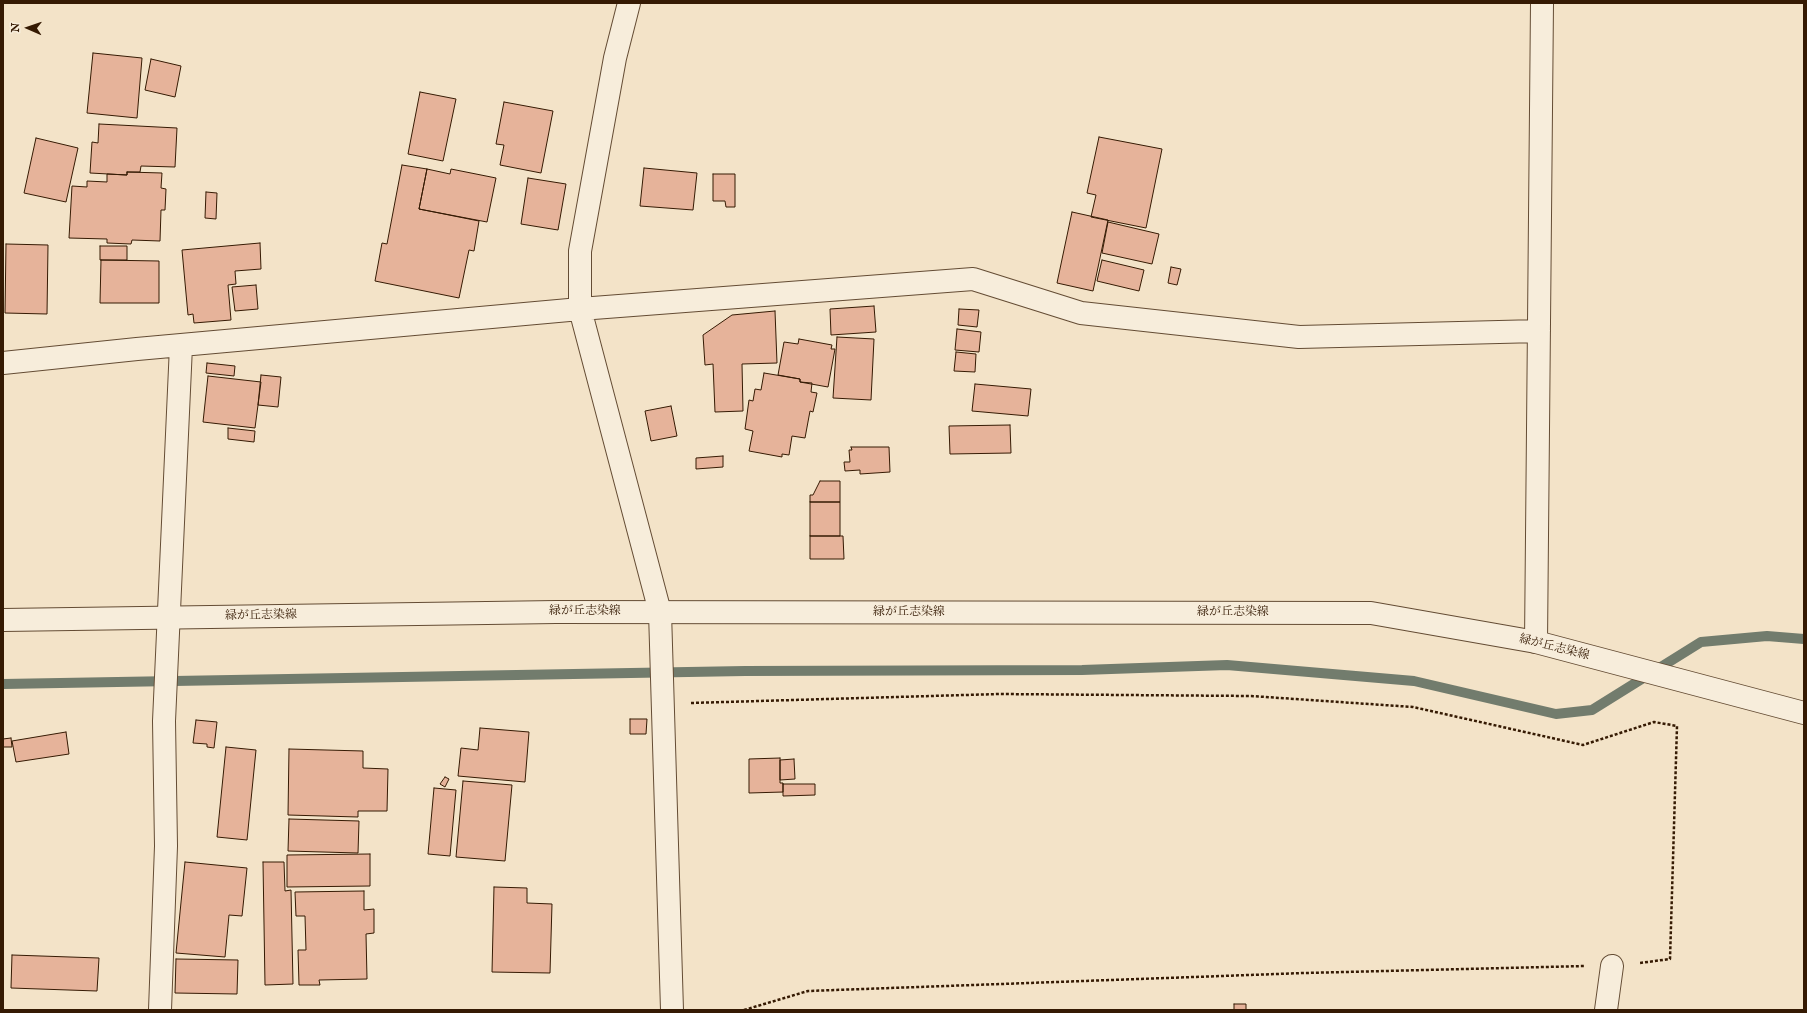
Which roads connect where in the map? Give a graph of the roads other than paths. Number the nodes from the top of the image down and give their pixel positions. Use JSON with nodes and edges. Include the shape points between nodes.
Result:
{"nodes":[{"id":1,"x":629,"y":3,"type":"edge"},
{"id":2,"x":1542,"y":3,"type":"edge"},
{"id":3,"x":580,"y":309,"type":"junction"},
{"id":4,"x":1539,"y":330,"type":"junction"},
{"id":5,"x":181,"y":346,"type":"junction"},
{"id":6,"x":3,"y":363,"type":"edge"},
{"id":7,"x":660,"y":612,"type":"junction"},
{"id":8,"x":170,"y":617,"type":"junction"},
{"id":9,"x":3,"y":620,"type":"edge"},
{"id":10,"x":1536,"y":642,"type":"junction"},
{"id":11,"x":1804,"y":713,"type":"edge"},
{"id":12,"x":1612,"y":966,"type":"road end"},
{"id":13,"x":160,"y":1010,"type":"edge"},
{"id":14,"x":672,"y":1010,"type":"edge"},
{"id":15,"x":1606,"y":1010,"type":"edge"}],
"edges":[{"from":1,"to":3,"type":"street","via":[[615,58],[580,251]]},
{"from":2,"to":4,"type":"street"},
{"from":3,"to":4,"type":"street","via":[[973,279],[1080,313],[1299,337]]},
{"from":3,"to":5,"type":"street"},
{"from":3,"to":7,"type":"street"},
{"from":4,"to":10,"type":"street"},
{"from":5,"to":6,"type":"street"},
{"from":5,"to":8,"type":"street"},
{"from":7,"to":8,"type":"street","name":"緑が丘志染線"},
{"from":7,"to":10,"type":"street","name":"緑が丘志染線","via":[[1371,613]]},
{"from":7,"to":14,"type":"street"},
{"from":8,"to":9,"type":"street","name":"緑が丘志染線"},
{"from":8,"to":13,"type":"street","via":[[164,721],[166,846]]},
{"from":10,"to":11,"type":"street","name":"緑が丘志染線"},
{"from":12,"to":15,"type":"street"}]}
